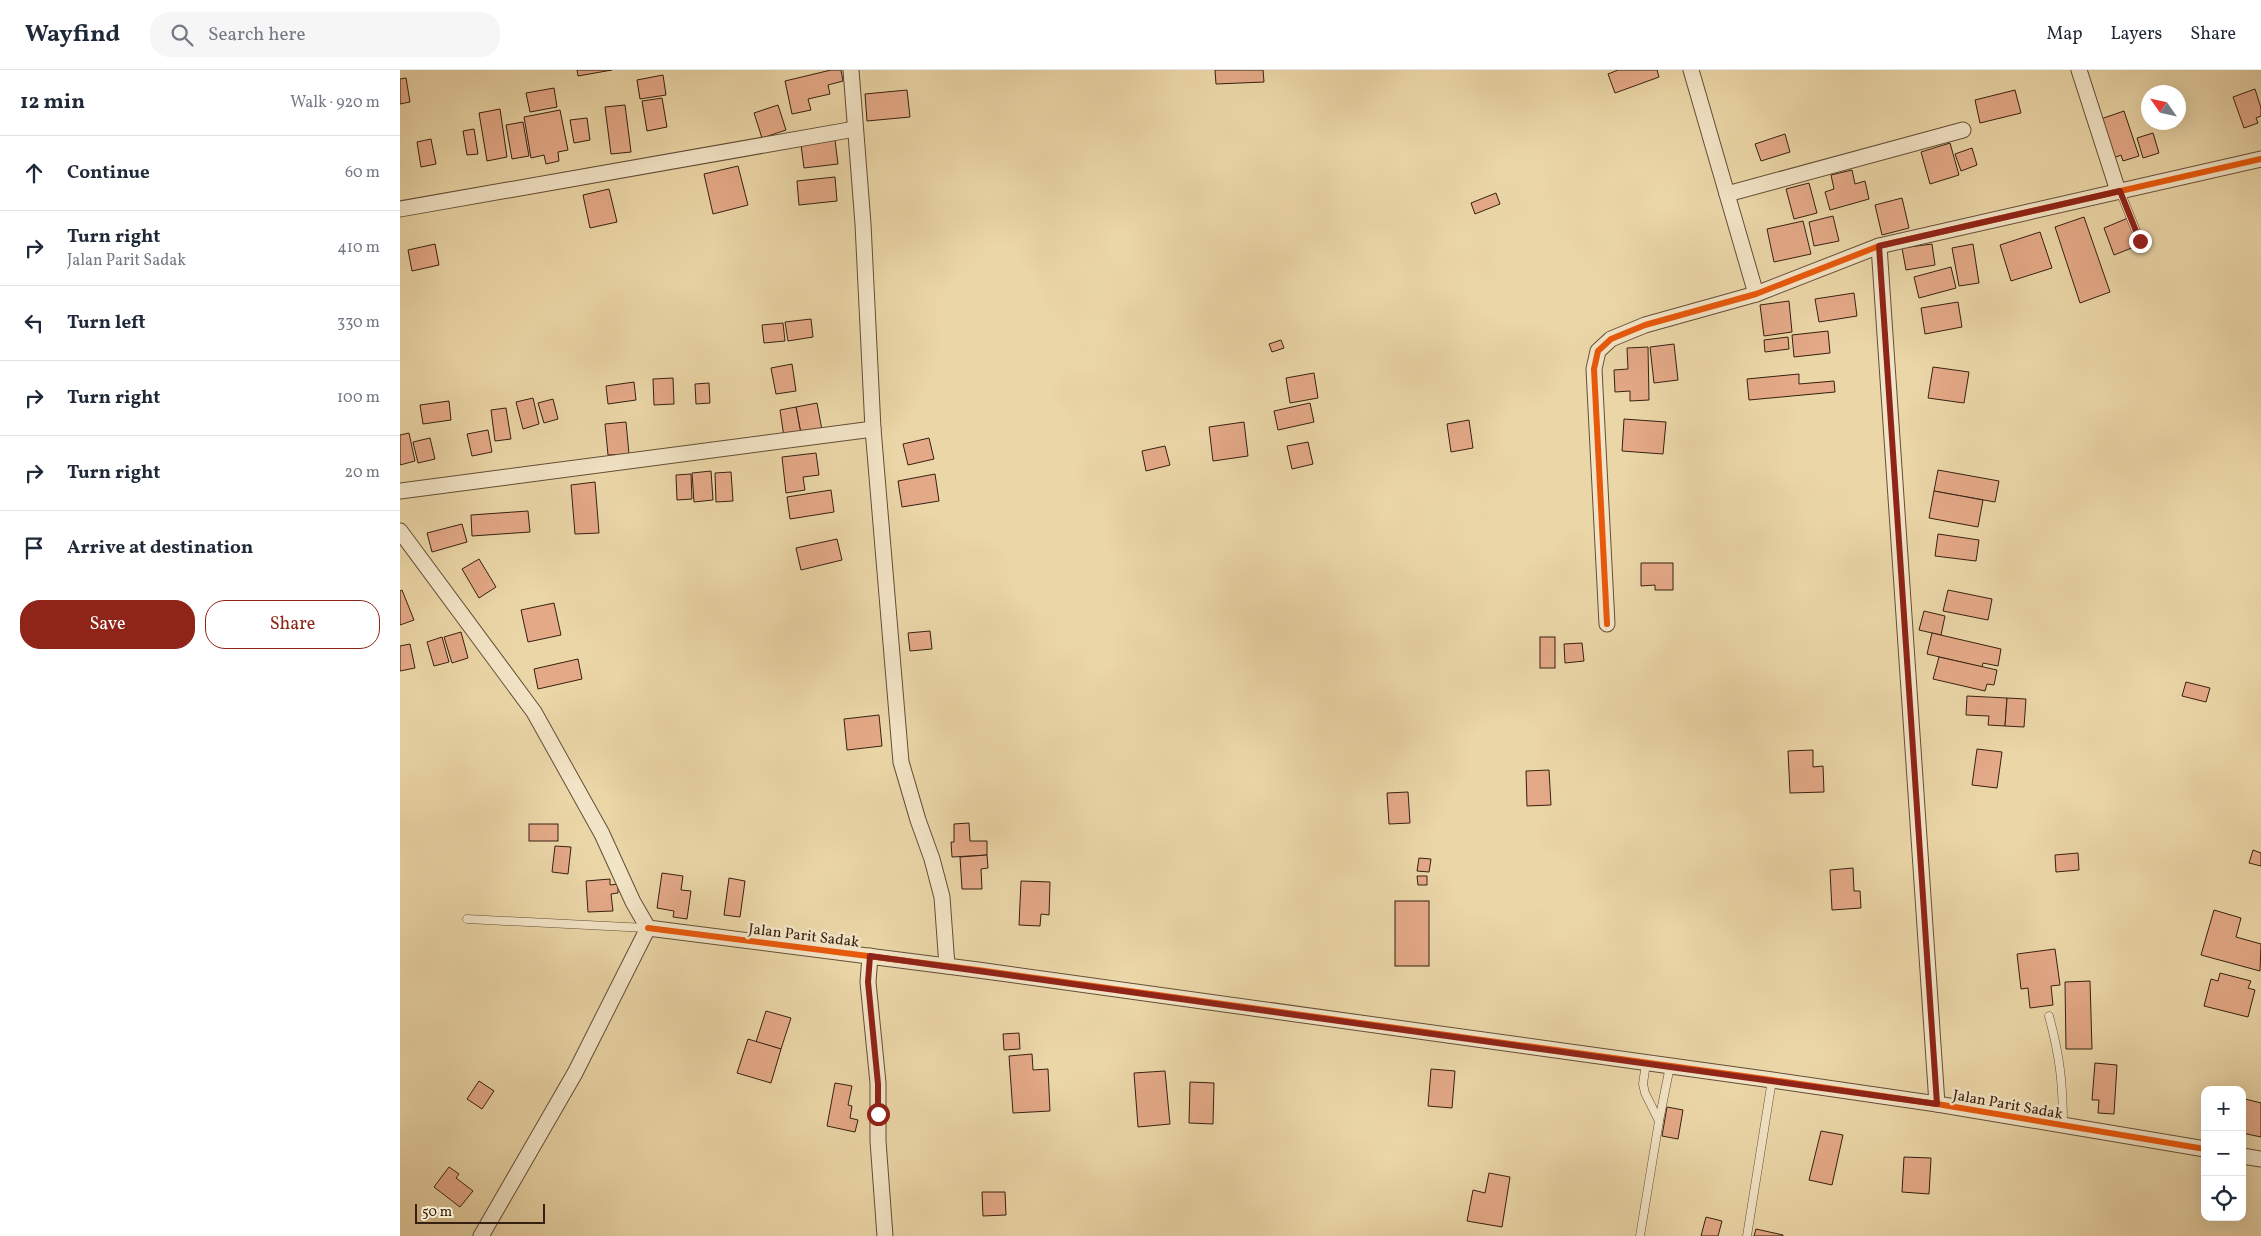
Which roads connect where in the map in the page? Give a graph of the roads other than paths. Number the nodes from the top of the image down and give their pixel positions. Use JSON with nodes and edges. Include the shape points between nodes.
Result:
{"nodes":[{"id":1,"x":852,"y":70,"type":"edge"},
{"id":2,"x":1691,"y":70,"type":"edge"},
{"id":3,"x":2079,"y":70,"type":"edge"},
{"id":4,"x":855,"y":129,"type":"junction"},
{"id":5,"x":1963,"y":130,"type":"dead end"},
{"id":6,"x":2261,"y":159,"type":"edge"},
{"id":7,"x":2119,"y":191,"type":"junction"},
{"id":8,"x":1727,"y":194,"type":"junction"},
{"id":9,"x":400,"y":209,"type":"edge"},
{"id":10,"x":2140,"y":241,"type":"dead end"},
{"id":11,"x":1879,"y":246,"type":"junction"},
{"id":12,"x":1756,"y":294,"type":"junction"},
{"id":13,"x":873,"y":429,"type":"junction"},
{"id":14,"x":400,"y":491,"type":"edge"},
{"id":15,"x":400,"y":531,"type":"edge"},
{"id":16,"x":1607,"y":624,"type":"dead end"},
{"id":17,"x":467,"y":919,"type":"dead end"},
{"id":18,"x":648,"y":928,"type":"junction"},
{"id":19,"x":947,"y":966,"type":"junction"},
{"id":20,"x":869,"y":969,"type":"junction"},
{"id":21,"x":2049,"y":1016,"type":"dead end"},
{"id":22,"x":1646,"y":1063,"type":"junction"},
{"id":23,"x":1670,"y":1066,"type":"junction"},
{"id":24,"x":1772,"y":1080,"type":"junction"},
{"id":25,"x":1937,"y":1104,"type":"junction"},
{"id":26,"x":1659,"y":1121,"type":"junction"},
{"id":27,"x":2063,"y":1126,"type":"junction"},
{"id":28,"x":2201,"y":1148,"type":"edge"},
{"id":29,"x":2246,"y":1157,"type":"edge"},
{"id":30,"x":2261,"y":1159,"type":"edge"},
{"id":31,"x":481,"y":1236,"type":"edge"},
{"id":32,"x":884,"y":1236,"type":"edge"},
{"id":33,"x":1640,"y":1236,"type":"edge"},
{"id":34,"x":1747,"y":1236,"type":"edge"}],
"edges":[{"from":1,"to":4,"type":"street"},
{"from":2,"to":8,"type":"street"},
{"from":3,"to":7,"type":"street"},
{"from":4,"to":9,"type":"street"},
{"from":4,"to":13,"type":"street"},
{"from":5,"to":8,"type":"street"},
{"from":6,"to":7,"type":"street"},
{"from":7,"to":10,"type":"lane"},
{"from":7,"to":11,"type":"street"},
{"from":8,"to":12,"type":"street"},
{"from":11,"to":12,"type":"street"},
{"from":11,"to":25,"type":"street"},
{"from":12,"to":16,"type":"street","via":[[1611,338],[1598,352],[1594,369]]},
{"from":13,"to":14,"type":"street"},
{"from":13,"to":19,"type":"street","via":[[901,762],[942,897]]},
{"from":15,"to":18,"type":"street","via":[[534,712],[602,834],[632,902]]},
{"from":17,"to":18,"type":"lane"},
{"from":18,"to":20,"type":"street","name":"Jalan Parit Sadak"},
{"from":18,"to":31,"type":"street","via":[[575,1073]]},
{"from":19,"to":20,"type":"street","name":"Jalan Parit Sadak"},
{"from":19,"to":22,"type":"street","name":"Jalan Parit Sadak"},
{"from":20,"to":32,"type":"street","via":[[878,1084]]},
{"from":21,"to":27,"type":"lane","via":[[2063,1082]]},
{"from":22,"to":23,"type":"street","name":"Jalan Parit Sadak"},
{"from":22,"to":26,"type":"lane","via":[[1645,1093]]},
{"from":23,"to":24,"type":"street","name":"Jalan Parit Sadak"},
{"from":23,"to":26,"type":"lane"},
{"from":24,"to":25,"type":"street","name":"Jalan Parit Sadak"},
{"from":24,"to":34,"type":"lane"},
{"from":25,"to":27,"type":"street","name":"Jalan Parit Sadak"},
{"from":26,"to":33,"type":"lane"},
{"from":27,"to":28,"type":"street","name":"Jalan Parit Sadak"},
{"from":29,"to":30,"type":"street"}]}
